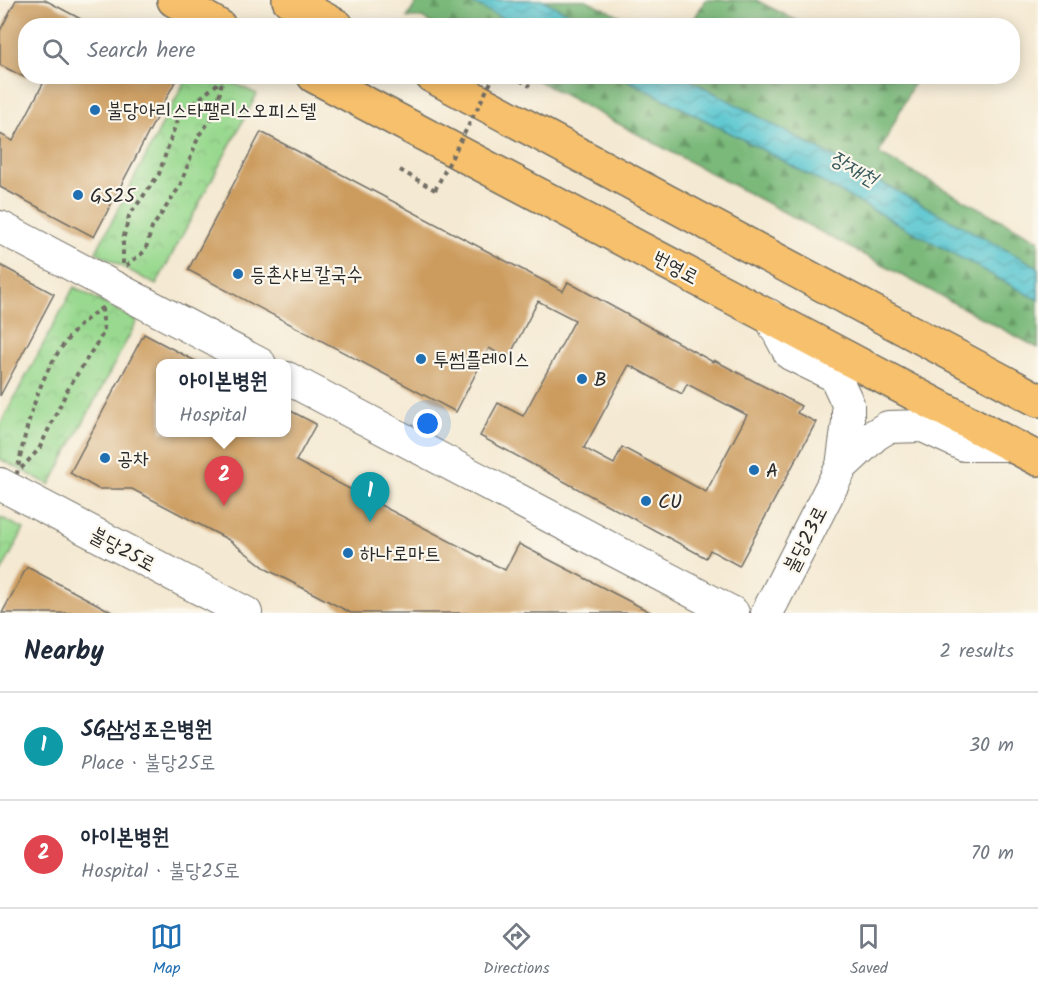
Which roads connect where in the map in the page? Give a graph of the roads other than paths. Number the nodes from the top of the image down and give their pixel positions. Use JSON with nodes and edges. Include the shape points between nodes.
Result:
{"nodes":[{"id":1,"x":174,"y":0,"type":"edge"},
{"id":2,"x":289,"y":0,"type":"edge"},
{"id":3,"x":205,"y":18,"type":"edge"},
{"id":4,"x":322,"y":18,"type":"edge"},
{"id":5,"x":329,"y":84,"type":"edge"},
{"id":6,"x":447,"y":84,"type":"edge"},
{"id":7,"x":0,"y":227,"type":"edge"},
{"id":8,"x":769,"y":315,"type":"junction"},
{"id":9,"x":252,"y":359,"type":"edge"},
{"id":10,"x":291,"y":380,"type":"edge"},
{"id":11,"x":1038,"y":400,"type":"edge"},
{"id":12,"x":1025,"y":452,"type":"edge"},
{"id":13,"x":842,"y":466,"type":"junction"},
{"id":14,"x":8,"y":479,"type":"edge"},
{"id":15,"x":246,"y":613,"type":"edge"},
{"id":16,"x":733,"y":613,"type":"edge"},
{"id":17,"x":767,"y":613,"type":"edge"}],
"edges":[{"from":1,"to":3,"type":"main road"},
{"from":2,"to":4,"type":"main road"},
{"from":5,"to":8,"type":"main road","name":"번영로"},
{"from":6,"to":11,"type":"main road"},
{"from":7,"to":9,"type":"street"},
{"from":8,"to":12,"type":"main road","name":"번영로"},
{"from":8,"to":13,"type":"street","via":[[790,354],[835,376],[848,404]]},
{"from":10,"to":16,"type":"street"},
{"from":12,"to":13,"type":"street","via":[[963,445],[923,426],[888,427]]},
{"from":13,"to":17,"type":"street","name":"불당23로"},
{"from":14,"to":15,"type":"street","name":"불당25로"}]}
